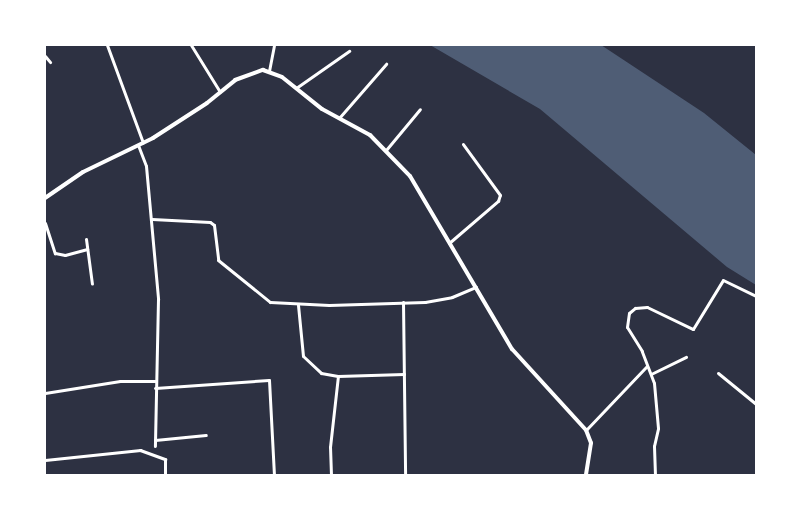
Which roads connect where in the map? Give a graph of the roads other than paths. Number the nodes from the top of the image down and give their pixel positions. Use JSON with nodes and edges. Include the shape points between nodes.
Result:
{"nodes":[{"id":1,"x":107,"y":45,"type":"edge"},
{"id":2,"x":191,"y":45,"type":"edge"},
{"id":3,"x":274,"y":45,"type":"edge"},
{"id":4,"x":349,"y":51,"type":"dead end"},
{"id":5,"x":45,"y":56,"type":"edge"},
{"id":6,"x":50,"y":62,"type":"dead end"},
{"id":7,"x":386,"y":64,"type":"dead end"},
{"id":8,"x":268,"y":71,"type":"junction"},
{"id":9,"x":296,"y":88,"type":"junction"},
{"id":10,"x":220,"y":92,"type":"junction"},
{"id":11,"x":420,"y":109,"type":"dead end"},
{"id":12,"x":339,"y":118,"type":"junction"},
{"id":13,"x":140,"y":144,"type":"junction"},
{"id":14,"x":464,"y":144,"type":"dead end"},
{"id":15,"x":386,"y":150,"type":"junction"},
{"id":16,"x":45,"y":198,"type":"edge"},
{"id":17,"x":152,"y":219,"type":"junction"},
{"id":18,"x":45,"y":224,"type":"edge"},
{"id":19,"x":86,"y":239,"type":"dead end"},
{"id":20,"x":449,"y":244,"type":"junction"},
{"id":21,"x":87,"y":249,"type":"junction"},
{"id":22,"x":92,"y":284,"type":"dead end"},
{"id":23,"x":476,"y":287,"type":"junction"},
{"id":24,"x":756,"y":296,"type":"edge"},
{"id":25,"x":403,"y":302,"type":"junction"},
{"id":26,"x":298,"y":305,"type":"junction"},
{"id":27,"x":686,"y":357,"type":"dead end"},
{"id":28,"x":647,"y":366,"type":"junction"},
{"id":29,"x":718,"y":373,"type":"dead end"},
{"id":30,"x":404,"y":374,"type":"junction"},
{"id":31,"x":651,"y":374,"type":"junction"},
{"id":32,"x":338,"y":376,"type":"junction"},
{"id":33,"x":155,"y":381,"type":"junction"},
{"id":34,"x":155,"y":388,"type":"junction"},
{"id":35,"x":45,"y":393,"type":"edge"},
{"id":36,"x":756,"y":404,"type":"edge"},
{"id":37,"x":586,"y":430,"type":"junction"},
{"id":38,"x":206,"y":435,"type":"dead end"},
{"id":39,"x":155,"y":440,"type":"junction"},
{"id":40,"x":155,"y":446,"type":"dead end"},
{"id":41,"x":45,"y":460,"type":"edge"},
{"id":42,"x":165,"y":475,"type":"edge"},
{"id":43,"x":274,"y":475,"type":"edge"},
{"id":44,"x":331,"y":475,"type":"edge"},
{"id":45,"x":405,"y":475,"type":"edge"},
{"id":46,"x":586,"y":475,"type":"edge"},
{"id":47,"x":655,"y":475,"type":"edge"}],
"edges":[{"from":1,"to":13,"type":"street"},
{"from":2,"to":10,"type":"street"},
{"from":3,"to":8,"type":"street"},
{"from":4,"to":9,"type":"street"},
{"from":5,"to":6,"type":"street"},
{"from":7,"to":12,"type":"street"},
{"from":8,"to":9,"type":"street"},
{"from":8,"to":10,"type":"street","via":[[252,72]]},
{"from":9,"to":12,"type":"street"},
{"from":10,"to":13,"type":"street"},
{"from":11,"to":15,"type":"street"},
{"from":12,"to":15,"type":"street","via":[[370,136]]},
{"from":13,"to":16,"type":"street","via":[[83,172]]},
{"from":13,"to":17,"type":"street"},
{"from":14,"to":20,"type":"street","via":[[500,195],[498,201]]},
{"from":15,"to":20,"type":"street","via":[[410,176]]},
{"from":17,"to":26,"type":"street","via":[[210,222],[214,225],[218,260],[270,302]]},
{"from":17,"to":33,"type":"street","via":[[158,299]]},
{"from":18,"to":21,"type":"street","via":[[55,253]]},
{"from":19,"to":21,"type":"street"},
{"from":20,"to":23,"type":"street"},
{"from":21,"to":22,"type":"street"},
{"from":23,"to":25,"type":"street","via":[[452,298]]},
{"from":23,"to":37,"type":"street","via":[[512,349]]},
{"from":24,"to":28,"type":"street","via":[[724,280],[693,329],[646,307],[635,308],[629,313],[627,327]]},
{"from":25,"to":26,"type":"street"},
{"from":25,"to":30,"type":"street"},
{"from":26,"to":32,"type":"street","via":[[303,356],[321,373]]},
{"from":27,"to":31,"type":"street"},
{"from":28,"to":31,"type":"street"},
{"from":28,"to":37,"type":"street"},
{"from":29,"to":36,"type":"street"},
{"from":30,"to":32,"type":"street"},
{"from":30,"to":45,"type":"street"},
{"from":31,"to":47,"type":"street","via":[[658,428],[654,446]]},
{"from":32,"to":44,"type":"street","via":[[330,447]]},
{"from":33,"to":34,"type":"street"},
{"from":33,"to":35,"type":"street","via":[[120,381]]},
{"from":34,"to":39,"type":"street"},
{"from":34,"to":43,"type":"street","via":[[268,380]]},
{"from":37,"to":46,"type":"street","via":[[591,443]]},
{"from":38,"to":39,"type":"street"},
{"from":39,"to":40,"type":"street"},
{"from":41,"to":42,"type":"street","via":[[140,450],[164,459]]}]}
